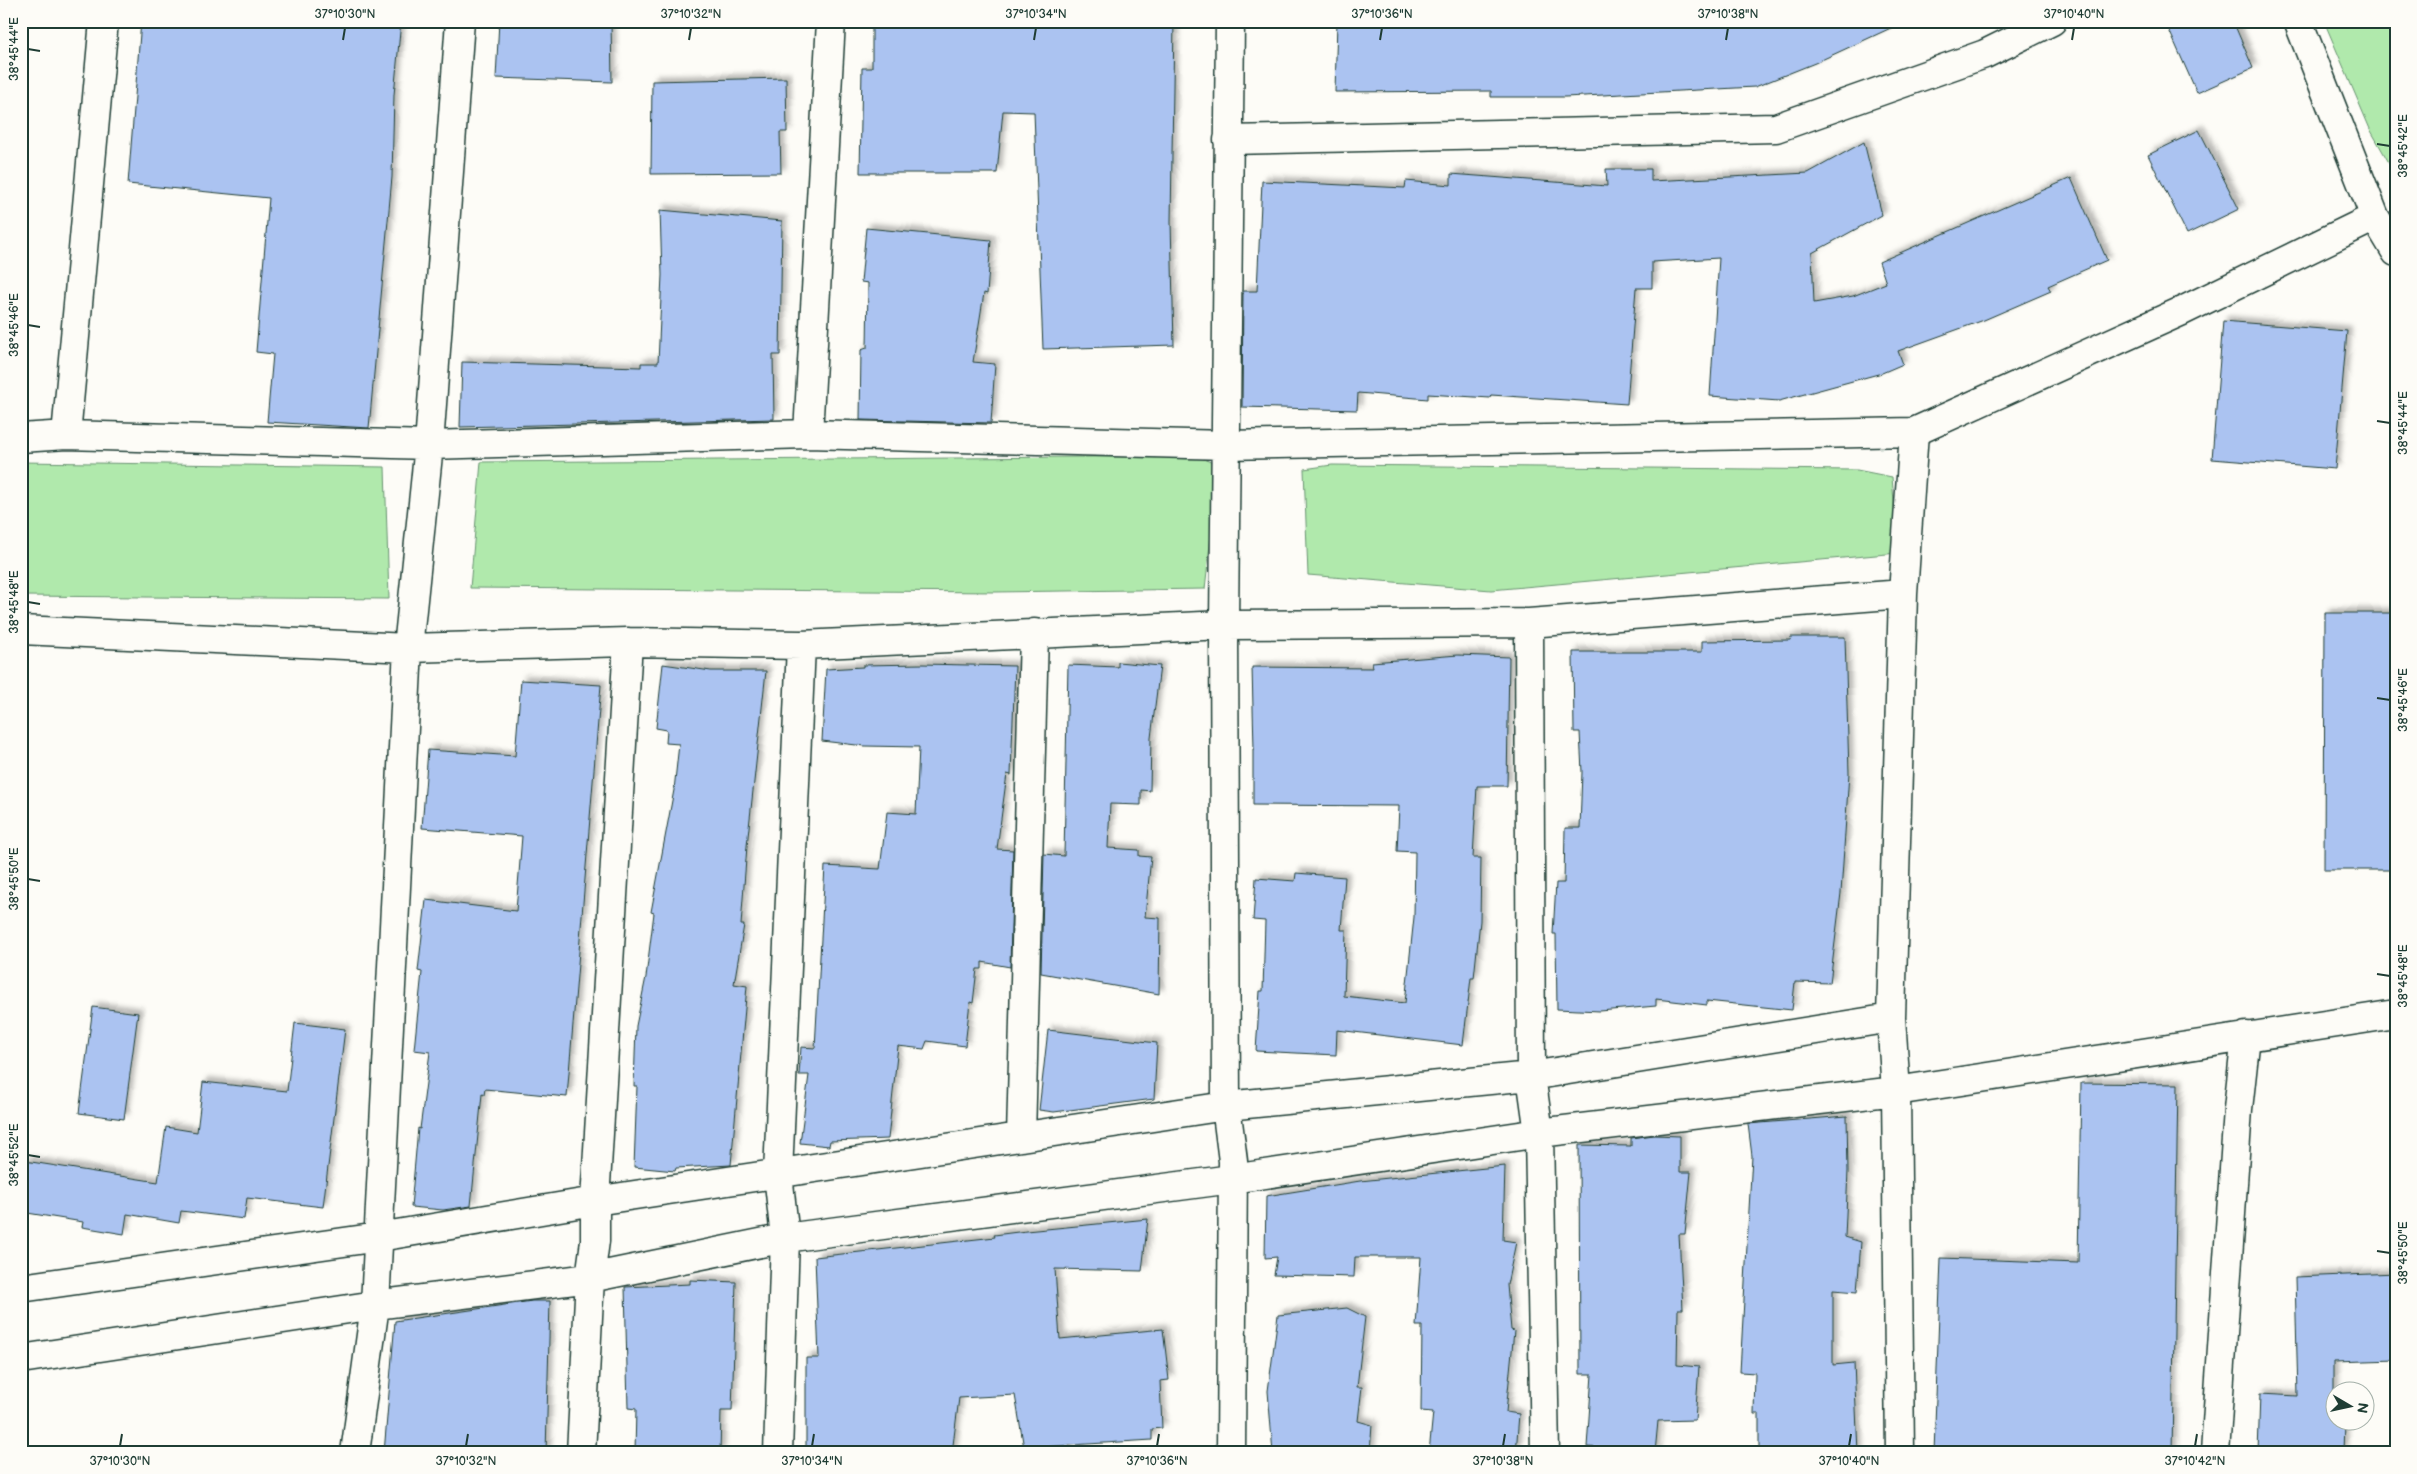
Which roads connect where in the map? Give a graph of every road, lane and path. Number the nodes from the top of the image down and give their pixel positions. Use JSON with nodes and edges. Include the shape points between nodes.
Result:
{"nodes":[{"id":1,"x":104,"y":21,"type":"edge"},
{"id":2,"x":460,"y":21,"type":"edge"},
{"id":3,"x":832,"y":21,"type":"edge"},
{"id":4,"x":1230,"y":21,"type":"edge"},
{"id":5,"x":2052,"y":21,"type":"edge"},
{"id":6,"x":2298,"y":21,"type":"edge"},
{"id":7,"x":1228,"y":140,"type":"junction"},
{"id":8,"x":2375,"y":217,"type":"junction"},
{"id":9,"x":2396,"y":252,"type":"edge"},
{"id":10,"x":1914,"y":432,"type":"junction"},
{"id":11,"x":808,"y":434,"type":"junction"},
{"id":12,"x":66,"y":435,"type":"junction"},
{"id":13,"x":21,"y":438,"type":"edge"},
{"id":14,"x":429,"y":445,"type":"junction"},
{"id":15,"x":1226,"y":445,"type":"junction"},
{"id":16,"x":1903,"y":594,"type":"junction"},
{"id":17,"x":1529,"y":623,"type":"junction"},
{"id":18,"x":1224,"y":625,"type":"junction"},
{"id":19,"x":21,"y":630,"type":"edge"},
{"id":20,"x":1034,"y":633,"type":"junction"},
{"id":21,"x":628,"y":642,"type":"junction"},
{"id":22,"x":801,"y":645,"type":"junction"},
{"id":23,"x":408,"y":648,"type":"junction"},
{"id":24,"x":2396,"y":1014,"type":"edge"},
{"id":25,"x":1891,"y":1018,"type":"junction"},
{"id":26,"x":2246,"y":1036,"type":"junction"},
{"id":27,"x":1531,"y":1076,"type":"junction"},
{"id":28,"x":1896,"y":1091,"type":"junction"},
{"id":29,"x":1226,"y":1106,"type":"junction"},
{"id":30,"x":1539,"y":1133,"type":"junction"},
{"id":31,"x":1021,"y":1137,"type":"junction"},
{"id":32,"x":778,"y":1174,"type":"junction"},
{"id":33,"x":1232,"y":1179,"type":"junction"},
{"id":34,"x":595,"y":1201,"type":"junction"},
{"id":35,"x":379,"y":1237,"type":"junction"},
{"id":36,"x":785,"y":1238,"type":"junction"},
{"id":37,"x":590,"y":1278,"type":"junction"},
{"id":38,"x":21,"y":1288,"type":"edge"},
{"id":39,"x":375,"y":1305,"type":"junction"},
{"id":40,"x":21,"y":1359,"type":"edge"},
{"id":41,"x":355,"y":1453,"type":"edge"},
{"id":42,"x":581,"y":1453,"type":"edge"},
{"id":43,"x":778,"y":1453,"type":"edge"},
{"id":44,"x":1231,"y":1453,"type":"edge"},
{"id":45,"x":1545,"y":1453,"type":"edge"},
{"id":46,"x":1900,"y":1453,"type":"edge"},
{"id":47,"x":2214,"y":1453,"type":"edge"}],
"edges":[{"from":1,"to":12,"type":"street"},
{"from":2,"to":14,"type":"street"},
{"from":3,"to":11,"type":"street"},
{"from":4,"to":7,"type":"street"},
{"from":5,"to":7,"type":"street","via":[[1985,54],[1776,128]]},
{"from":6,"to":8,"type":"street"},
{"from":7,"to":15,"type":"street"},
{"from":8,"to":9,"type":"street"},
{"from":8,"to":10,"type":"street","via":[[2182,311]]},
{"from":10,"to":15,"type":"street"},
{"from":10,"to":16,"type":"street"},
{"from":11,"to":14,"type":"street"},
{"from":11,"to":15,"type":"street"},
{"from":12,"to":13,"type":"street"},
{"from":12,"to":14,"type":"street"},
{"from":14,"to":23,"type":"street"},
{"from":15,"to":18,"type":"street"},
{"from":16,"to":17,"type":"street"},
{"from":16,"to":25,"type":"street"},
{"from":17,"to":18,"type":"street"},
{"from":17,"to":27,"type":"street"},
{"from":18,"to":20,"type":"street"},
{"from":18,"to":29,"type":"street"},
{"from":19,"to":23,"type":"street"},
{"from":20,"to":22,"type":"street"},
{"from":20,"to":31,"type":"street"},
{"from":21,"to":22,"type":"street"},
{"from":21,"to":23,"type":"street"},
{"from":21,"to":34,"type":"street"},
{"from":22,"to":32,"type":"street"},
{"from":23,"to":35,"type":"street"},
{"from":24,"to":26,"type":"street"},
{"from":25,"to":27,"type":"street"},
{"from":25,"to":28,"type":"street"},
{"from":26,"to":28,"type":"street"},
{"from":26,"to":47,"type":"street"},
{"from":27,"to":29,"type":"street"},
{"from":27,"to":30,"type":"street"},
{"from":28,"to":30,"type":"street"},
{"from":28,"to":46,"type":"street"},
{"from":29,"to":31,"type":"street"},
{"from":29,"to":33,"type":"street"},
{"from":30,"to":33,"type":"street"},
{"from":30,"to":45,"type":"street"},
{"from":31,"to":32,"type":"street"},
{"from":32,"to":34,"type":"street"},
{"from":32,"to":36,"type":"street"},
{"from":33,"to":36,"type":"street"},
{"from":33,"to":44,"type":"street"},
{"from":34,"to":35,"type":"street"},
{"from":34,"to":37,"type":"street","via":[[595,1241]]},
{"from":35,"to":38,"type":"street"},
{"from":35,"to":39,"type":"street"},
{"from":36,"to":37,"type":"street"},
{"from":36,"to":43,"type":"street"},
{"from":37,"to":39,"type":"street"},
{"from":37,"to":42,"type":"street"},
{"from":39,"to":40,"type":"street"},
{"from":39,"to":41,"type":"street"}]}
